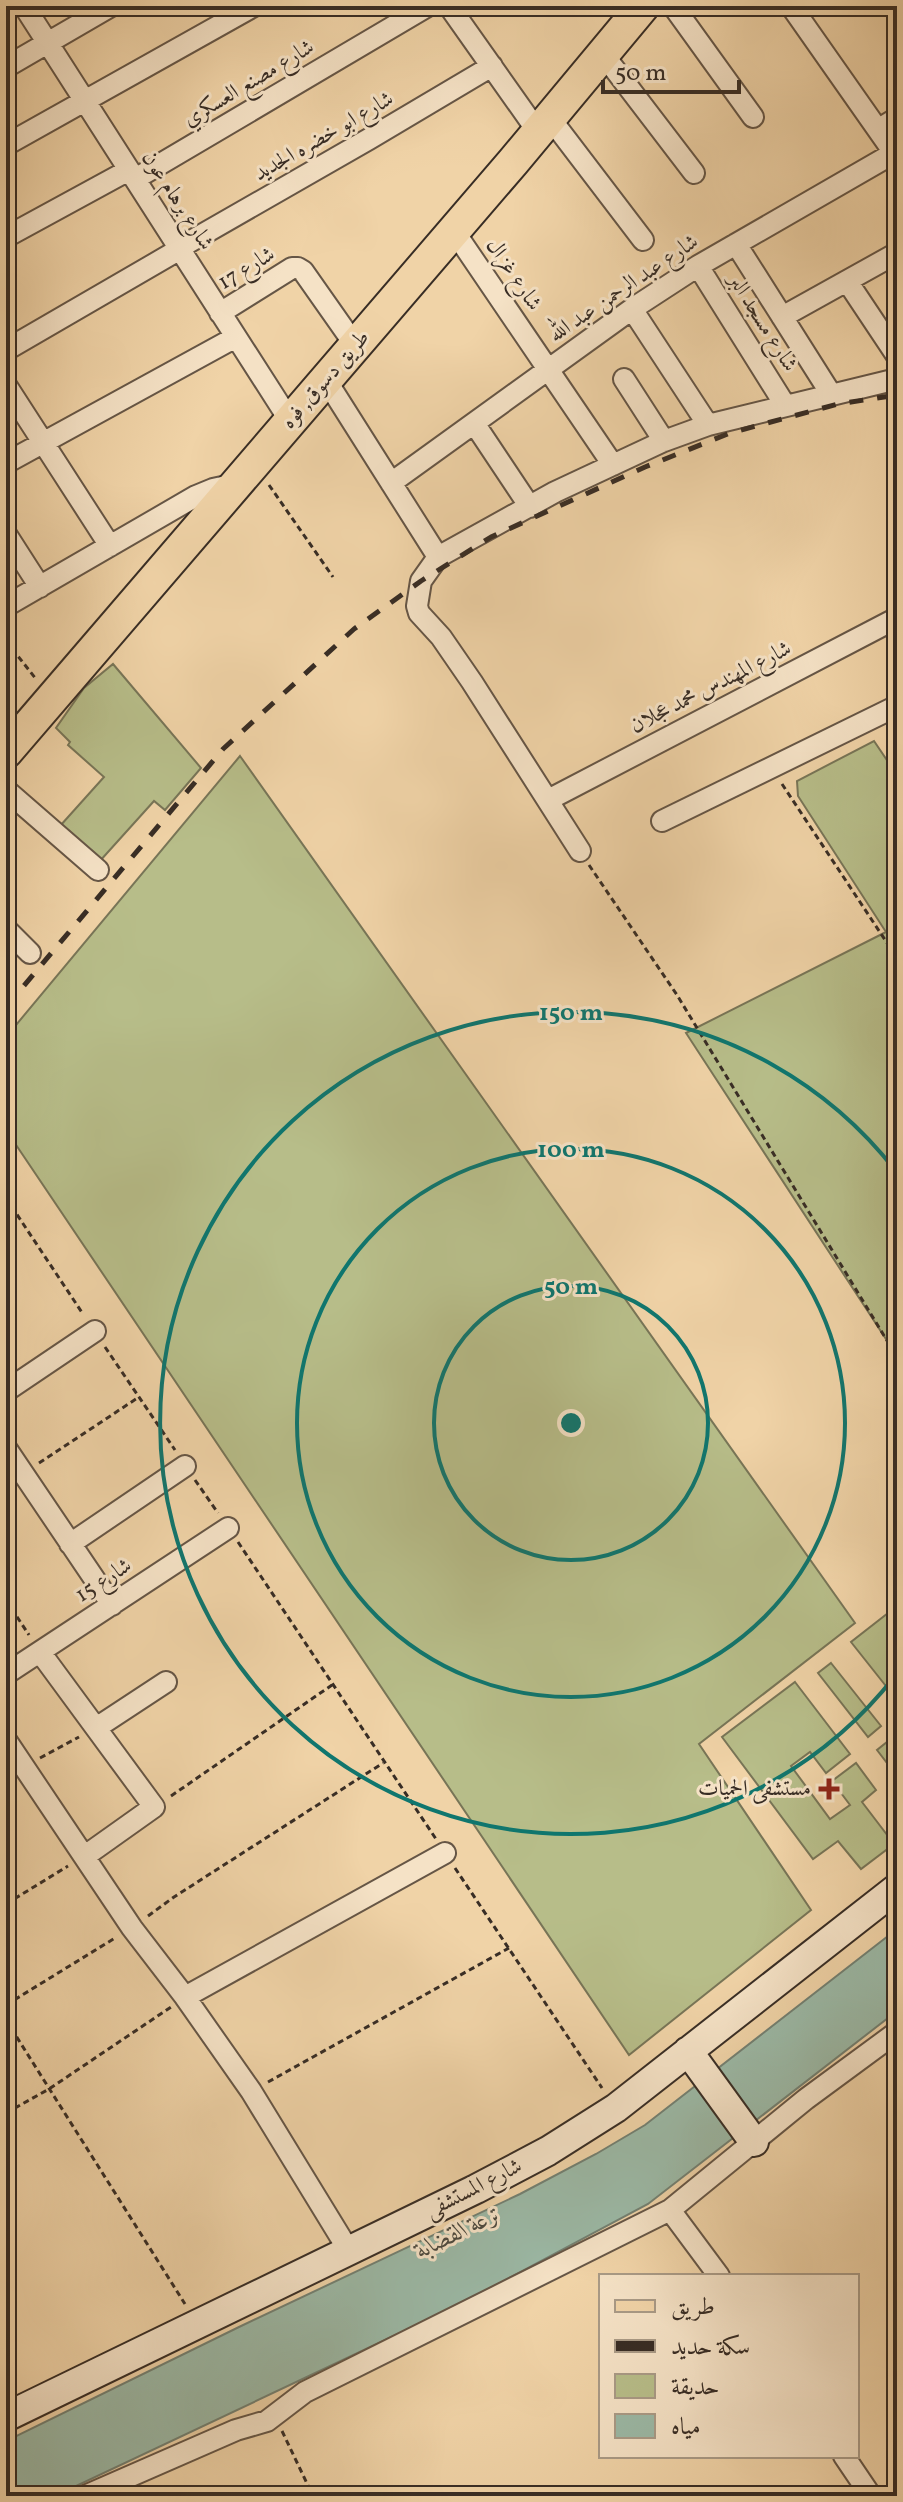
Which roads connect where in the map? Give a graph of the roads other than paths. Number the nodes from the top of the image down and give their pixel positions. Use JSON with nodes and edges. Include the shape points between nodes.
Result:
{"nodes":[{"id":1,"x":24,"y":6,"type":"edge"},
{"id":2,"x":111,"y":6,"type":"edge"},
{"id":3,"x":254,"y":6,"type":"edge"},
{"id":4,"x":428,"y":6,"type":"edge"},
{"id":5,"x":449,"y":6,"type":"edge"},
{"id":6,"x":643,"y":6,"type":"edge"},
{"id":7,"x":673,"y":6,"type":"edge"},
{"id":8,"x":791,"y":6,"type":"edge"},
{"id":9,"x":48,"y":43,"type":"junction"},
{"id":10,"x":603,"y":54,"type":"junction"},
{"id":11,"x":492,"y":66,"type":"junction"},
{"id":12,"x":6,"y":67,"type":"edge"},
{"id":13,"x":84,"y":101,"type":"junction"},
{"id":14,"x":753,"y":117,"type":"dead end"},
{"id":15,"x":897,"y":118,"type":"edge"},
{"id":16,"x":544,"y":125,"type":"junction"},
{"id":17,"x":879,"y":129,"type":"junction"},
{"id":18,"x":6,"y":145,"type":"edge"},
{"id":19,"x":896,"y":155,"type":"edge"},
{"id":20,"x":694,"y":173,"type":"dead end"},
{"id":21,"x":132,"y":175,"type":"junction"},
{"id":22,"x":454,"y":231,"type":"junction"},
{"id":23,"x":6,"y":237,"type":"edge"},
{"id":24,"x":643,"y":240,"type":"dead end"},
{"id":25,"x":736,"y":244,"type":"junction"},
{"id":26,"x":179,"y":249,"type":"junction"},
{"id":27,"x":897,"y":253,"type":"edge"},
{"id":28,"x":698,"y":266,"type":"junction"},
{"id":29,"x":847,"y":281,"type":"junction"},
{"id":30,"x":632,"y":309,"type":"junction"},
{"id":31,"x":220,"y":313,"type":"junction"},
{"id":32,"x":782,"y":317,"type":"junction"},
{"id":33,"x":236,"y":337,"type":"junction"},
{"id":34,"x":355,"y":345,"type":"junction"},
{"id":35,"x":6,"y":350,"type":"edge"},
{"id":36,"x":897,"y":356,"type":"edge"},
{"id":37,"x":548,"y":370,"type":"junction"},
{"id":38,"x":624,"y":379,"type":"dead end"},
{"id":39,"x":897,"y":379,"type":"edge"},
{"id":40,"x":326,"y":380,"type":"junction"},
{"id":41,"x":6,"y":385,"type":"edge"},
{"id":42,"x":831,"y":394,"type":"junction"},
{"id":43,"x":785,"y":405,"type":"junction"},
{"id":44,"x":290,"y":421,"type":"junction"},
{"id":45,"x":474,"y":423,"type":"junction"},
{"id":46,"x":708,"y":425,"type":"junction"},
{"id":47,"x":664,"y":441,"type":"junction"},
{"id":48,"x":43,"y":442,"type":"junction"},
{"id":49,"x":6,"y":463,"type":"edge"},
{"id":50,"x":613,"y":465,"type":"junction"},
{"id":51,"x":245,"y":474,"type":"junction"},
{"id":52,"x":391,"y":483,"type":"junction"},
{"id":53,"x":530,"y":507,"type":"junction"},
{"id":54,"x":6,"y":534,"type":"edge"},
{"id":55,"x":110,"y":546,"type":"junction"},
{"id":56,"x":438,"y":557,"type":"junction"},
{"id":57,"x":40,"y":587,"type":"junction"},
{"id":58,"x":6,"y":606,"type":"edge"},
{"id":59,"x":897,"y":618,"type":"edge"},
{"id":60,"x":897,"y":706,"type":"edge"},
{"id":61,"x":6,"y":752,"type":"edge"},
{"id":62,"x":6,"y":790,"type":"edge"},
{"id":63,"x":548,"y":800,"type":"junction"},
{"id":64,"x":662,"y":821,"type":"dead end"},
{"id":65,"x":580,"y":851,"type":"road end"},
{"id":66,"x":98,"y":870,"type":"dead end"},
{"id":67,"x":6,"y":929,"type":"edge"},
{"id":68,"x":30,"y":953,"type":"dead end"},
{"id":69,"x":95,"y":1331,"type":"road end"},
{"id":70,"x":6,"y":1391,"type":"edge"},
{"id":71,"x":6,"y":1448,"type":"edge"},
{"id":72,"x":185,"y":1466,"type":"road end"},
{"id":73,"x":228,"y":1528,"type":"road end"},
{"id":74,"x":70,"y":1544,"type":"junction"},
{"id":75,"x":112,"y":1605,"type":"junction"},
{"id":76,"x":40,"y":1652,"type":"junction"},
{"id":77,"x":6,"y":1674,"type":"edge"},
{"id":78,"x":166,"y":1682,"type":"dead end"},
{"id":79,"x":96,"y":1728,"type":"junction"},
{"id":80,"x":6,"y":1740,"type":"edge"},
{"id":81,"x":445,"y":1853,"type":"road end"},
{"id":82,"x":85,"y":1856,"type":"junction"},
{"id":83,"x":897,"y":1888,"type":"edge"},
{"id":84,"x":185,"y":1997,"type":"junction"},
{"id":85,"x":896,"y":2035,"type":"edge"},
{"id":86,"x":694,"y":2059,"type":"junction"},
{"id":87,"x":751,"y":2137,"type":"junction"},
{"id":88,"x":670,"y":2210,"type":"junction"},
{"id":89,"x":349,"y":2251,"type":"junction"},
{"id":90,"x":718,"y":2274,"type":"edge"},
{"id":91,"x":6,"y":2417,"type":"edge"},
{"id":92,"x":845,"y":2458,"type":"edge"},
{"id":93,"x":85,"y":2496,"type":"edge"},
{"id":94,"x":871,"y":2496,"type":"edge"}],
"edges":[{"from":1,"to":9,"type":"street","name":"شارع برهام عون"},
{"from":2,"to":9,"type":"street"},
{"from":3,"to":13,"type":"street"},
{"from":4,"to":21,"type":"street","name":"شارع مصنع العسكري"},
{"from":5,"to":11,"type":"street"},
{"from":6,"to":10,"type":"main road","name":"طريق دسوق, فوه"},
{"from":7,"to":14,"type":"street"},
{"from":8,"to":17,"type":"street"},
{"from":9,"to":12,"type":"street"},
{"from":9,"to":13,"type":"street","name":"شارع برهام عون"},
{"from":10,"to":16,"type":"main road","name":"طريق دسوق, فوه"},
{"from":10,"to":20,"type":"street"},
{"from":11,"to":16,"type":"street"},
{"from":11,"to":26,"type":"street","name":"شارع ابو خضره الجديد"},
{"from":13,"to":18,"type":"street"},
{"from":13,"to":21,"type":"street","name":"شارع برهام عون"},
{"from":15,"to":17,"type":"street"},
{"from":16,"to":22,"type":"main road","name":"طريق دسوق, فوه"},
{"from":16,"to":24,"type":"street"},
{"from":17,"to":19,"type":"street"},
{"from":19,"to":25,"type":"street","name":"شارع عبد الرحمن عبد الله"},
{"from":21,"to":23,"type":"street","name":"شارع مصنع العسكري"},
{"from":21,"to":26,"type":"street","name":"شارع برهام عون"},
{"from":22,"to":34,"type":"main road","name":"طريق دسوق, فوه"},
{"from":22,"to":37,"type":"street","name":"شارع غزال"},
{"from":25,"to":28,"type":"street","name":"شارع عبد الرحمن عبد الله"},
{"from":25,"to":32,"type":"street"},
{"from":26,"to":31,"type":"street","name":"شارع برهام عون"},
{"from":26,"to":35,"type":"street","name":"شارع ابو خضره الجديد"},
{"from":27,"to":29,"type":"street"},
{"from":28,"to":30,"type":"street","name":"شارع عبد الرحمن عبد الله"},
{"from":28,"to":43,"type":"street","name":"شارع مسجد البر"},
{"from":29,"to":32,"type":"street"},
{"from":29,"to":36,"type":"street"},
{"from":30,"to":37,"type":"street","name":"شارع عبد الرحمن عبد الله"},
{"from":30,"to":46,"type":"street"},
{"from":31,"to":33,"type":"street","name":"شارع برهام عون"},
{"from":31,"to":34,"type":"street","name":"شارع 17","via":[[298,268]]},
{"from":32,"to":42,"type":"street"},
{"from":33,"to":44,"type":"street","name":"شارع برهام عون"},
{"from":33,"to":48,"type":"street"},
{"from":34,"to":40,"type":"main road","name":"طريق دسوق, فوه"},
{"from":37,"to":45,"type":"street","name":"شارع عبد الرحمن عبد الله"},
{"from":37,"to":50,"type":"street","name":"شارع غزال"},
{"from":38,"to":47,"type":"street"},
{"from":39,"to":42,"type":"street"},
{"from":40,"to":44,"type":"main road","name":"طريق دسوق, فوه"},
{"from":40,"to":52,"type":"street"},
{"from":41,"to":48,"type":"street"},
{"from":42,"to":43,"type":"street"},
{"from":43,"to":46,"type":"street"},
{"from":44,"to":51,"type":"main road","name":"طريق دسوق, فوه"},
{"from":45,"to":52,"type":"street","name":"شارع عبد الرحمن عبد الله"},
{"from":45,"to":53,"type":"street"},
{"from":46,"to":47,"type":"street"},
{"from":47,"to":50,"type":"street"},
{"from":48,"to":49,"type":"street"},
{"from":48,"to":55,"type":"street"},
{"from":50,"to":53,"type":"street"},
{"from":51,"to":55,"type":"street"},
{"from":51,"to":61,"type":"main road","name":"طريق دسوق, فوه"},
{"from":52,"to":56,"type":"street"},
{"from":53,"to":56,"type":"street"},
{"from":54,"to":57,"type":"street"},
{"from":55,"to":57,"type":"street"},
{"from":56,"to":63,"type":"street","via":[[421,581],[419,613],[441,637]]},
{"from":57,"to":58,"type":"street"},
{"from":59,"to":63,"type":"street","name":"شارع المهندس محمد عجلان"},
{"from":60,"to":64,"type":"street"},
{"from":62,"to":66,"type":"street"},
{"from":63,"to":65,"type":"street"},
{"from":67,"to":68,"type":"street"},
{"from":69,"to":70,"type":"street"},
{"from":71,"to":74,"type":"street"},
{"from":72,"to":74,"type":"street"},
{"from":73,"to":75,"type":"street","name":"شارع 15"},
{"from":74,"to":75,"type":"street"},
{"from":75,"to":76,"type":"street","name":"شارع 15"},
{"from":76,"to":77,"type":"street","name":"شارع 15"},
{"from":76,"to":79,"type":"street"},
{"from":78,"to":79,"type":"street"},
{"from":79,"to":82,"type":"street","via":[[154,1807]]},
{"from":80,"to":82,"type":"street"},
{"from":81,"to":84,"type":"street"},
{"from":82,"to":84,"type":"street"},
{"from":83,"to":86,"type":"main road","name":"شارع المستشفى"},
{"from":84,"to":89,"type":"street","via":[[251,2091]]},
{"from":85,"to":87,"type":"street"},
{"from":86,"to":87,"type":"main road"},
{"from":86,"to":89,"type":"main road","name":"شارع المستشفى","via":[[512,2171]]},
{"from":87,"to":88,"type":"street"},
{"from":88,"to":90,"type":"street"},
{"from":88,"to":93,"type":"street","via":[[305,2392],[276,2417]]},
{"from":89,"to":91,"type":"main road","name":"شارع المستشفى"},
{"from":92,"to":94,"type":"street"}]}
